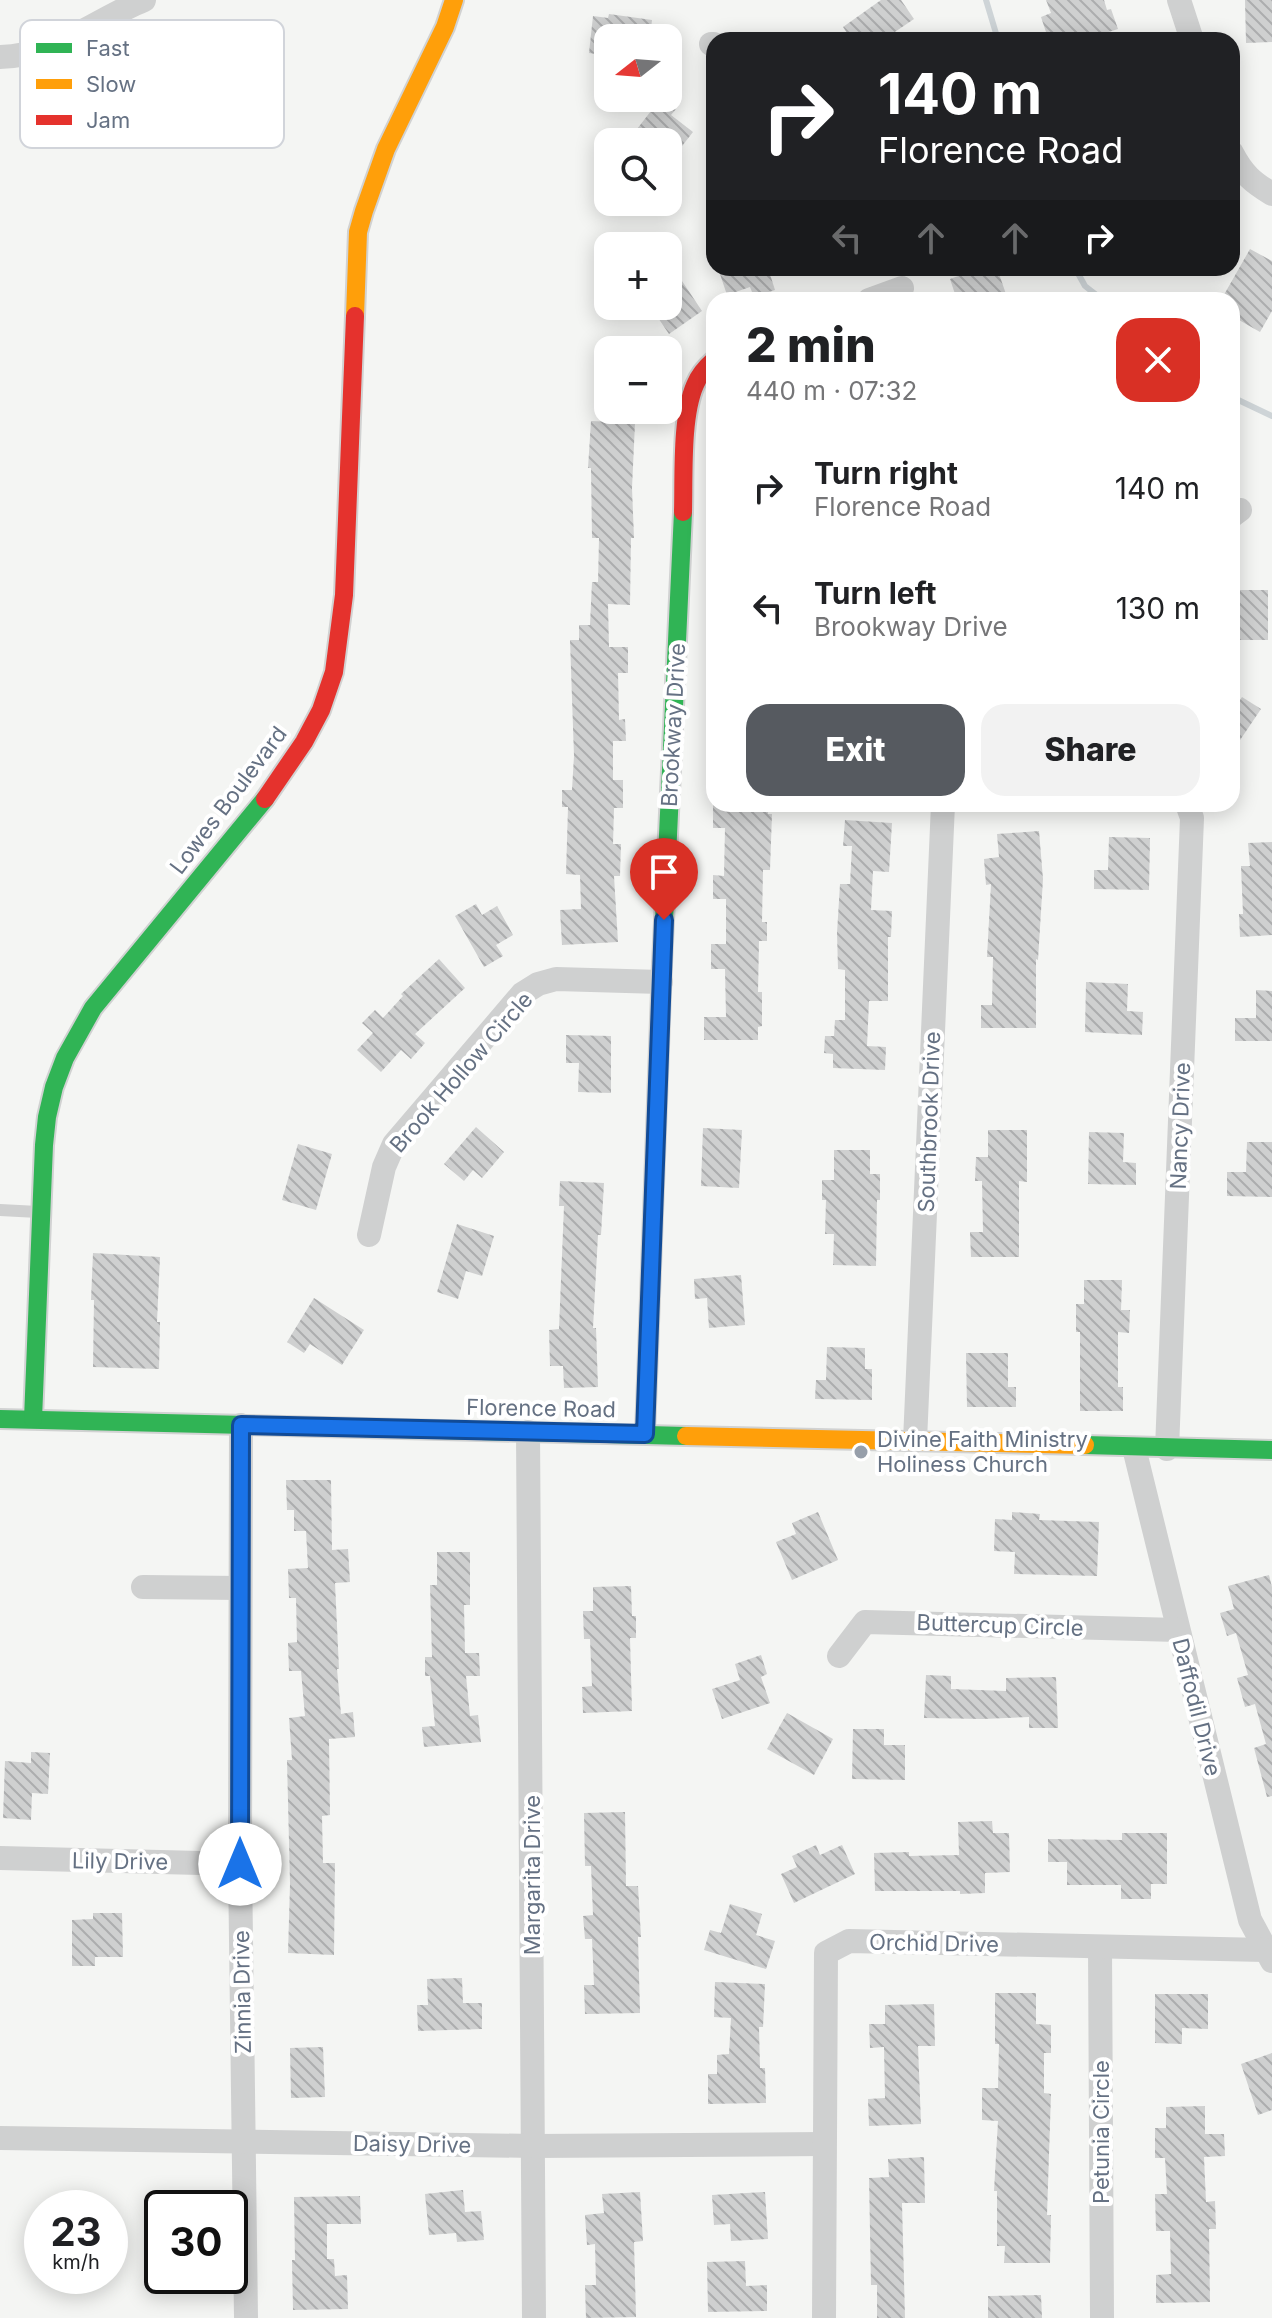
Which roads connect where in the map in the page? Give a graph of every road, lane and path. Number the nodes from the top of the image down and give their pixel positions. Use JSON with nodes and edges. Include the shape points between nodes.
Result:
{"nodes":[{"id":1,"x":144,"y":0,"type":"edge"},
{"id":2,"x":1179,"y":0,"type":"edge"},
{"id":3,"x":449,"y":1,"type":"edge"},
{"id":4,"x":104,"y":20,"type":"edge"},
{"id":5,"x":1189,"y":32,"type":"edge"},
{"id":6,"x":20,"y":55,"type":"edge"},
{"id":7,"x":0,"y":57,"type":"edge"},
{"id":8,"x":1240,"y":167,"type":"edge"},
{"id":9,"x":1272,"y":194,"type":"edge"},
{"id":10,"x":706,"y":368,"type":"edge"},
{"id":11,"x":943,"y":812,"type":"edge"},
{"id":12,"x":1190,"y":812,"type":"edge"},
{"id":13,"x":661,"y":982,"type":"junction"},
{"id":14,"x":0,"y":1210,"type":"edge"},
{"id":15,"x":41,"y":1212,"type":"junction"},
{"id":16,"x":369,"y":1235,"type":"dead end"},
{"id":17,"x":0,"y":1419,"type":"edge"},
{"id":18,"x":33,"y":1419,"type":"junction"},
{"id":19,"x":241,"y":1425,"type":"junction"},
{"id":20,"x":528,"y":1432,"type":"junction"},
{"id":21,"x":645,"y":1434,"type":"junction"},
{"id":22,"x":915,"y":1441,"type":"junction"},
{"id":23,"x":1134,"y":1448,"type":"junction"},
{"id":24,"x":1167,"y":1449,"type":"junction"},
{"id":25,"x":1272,"y":1450,"type":"edge"},
{"id":26,"x":143,"y":1587,"type":"dead end"},
{"id":27,"x":240,"y":1588,"type":"junction"},
{"id":28,"x":1178,"y":1630,"type":"junction"},
{"id":29,"x":839,"y":1656,"type":"dead end"},
{"id":30,"x":0,"y":1858,"type":"edge"},
{"id":31,"x":240,"y":1864,"type":"junction"},
{"id":32,"x":1100,"y":1947,"type":"junction"},
{"id":33,"x":1269,"y":1956,"type":"edge"},
{"id":34,"x":0,"y":2138,"type":"edge"},
{"id":35,"x":244,"y":2142,"type":"junction"},
{"id":36,"x":824,"y":2144,"type":"junction"},
{"id":37,"x":534,"y":2146,"type":"junction"},
{"id":38,"x":246,"y":2318,"type":"edge"},
{"id":39,"x":534,"y":2318,"type":"edge"},
{"id":40,"x":824,"y":2318,"type":"edge"},
{"id":41,"x":1102,"y":2318,"type":"edge"}],
"edges":[{"from":1,"to":4,"type":"street"},
{"from":2,"to":5,"type":"street"},
{"from":3,"to":15,"type":"street","name":"Lowes Boulevard","via":[[375,172],[358,232],[344,595],[334,672],[321,710],[287,770],[78,1032],[59,1072],[47,1117]]},
{"from":6,"to":7,"type":"street"},
{"from":8,"to":9,"type":"street"},
{"from":10,"to":13,"type":"street","name":"Brookway Drive","via":[[691,393],[687,416]]},
{"from":11,"to":22,"type":"street","name":"Southbrook Drive"},
{"from":12,"to":24,"type":"street","name":"Nancy Drive"},
{"from":13,"to":16,"type":"street","name":"Brook Hollow Circle","via":[[556,979],[522,994],[394,1144]]},
{"from":13,"to":21,"type":"street","name":"Brookway Drive"},
{"from":14,"to":15,"type":"lane"},
{"from":15,"to":18,"type":"street","name":"Lowes Boulevard"},
{"from":17,"to":18,"type":"street","name":"Florence Road"},
{"from":18,"to":19,"type":"street","name":"Florence Road"},
{"from":19,"to":20,"type":"street","name":"Florence Road"},
{"from":19,"to":27,"type":"street","name":"Zinnia Drive"},
{"from":20,"to":21,"type":"street","name":"Florence Road"},
{"from":20,"to":37,"type":"street","name":"Margarita Drive"},
{"from":21,"to":22,"type":"street","name":"Florence Road"},
{"from":22,"to":23,"type":"street","name":"Florence Road"},
{"from":23,"to":24,"type":"street","name":"Florence Road"},
{"from":23,"to":28,"type":"street","name":"Daffodil Drive"},
{"from":24,"to":25,"type":"street","name":"Florence Road"},
{"from":26,"to":27,"type":"street"},
{"from":27,"to":31,"type":"street","name":"Zinnia Drive"},
{"from":28,"to":29,"type":"street","name":"Buttercup Circle","via":[[865,1622]]},
{"from":28,"to":33,"type":"street","name":"Daffodil Drive","via":[[1250,1920]]},
{"from":30,"to":31,"type":"street","name":"Lily Drive"},
{"from":31,"to":35,"type":"street","name":"Zinnia Drive"},
{"from":32,"to":33,"type":"street","name":"Orchid Drive"},
{"from":32,"to":36,"type":"street","name":"Orchid Drive","via":[[849,1941],[826,1953]]},
{"from":32,"to":41,"type":"street","name":"Petunia Circle"},
{"from":34,"to":35,"type":"street","name":"Daisy Drive"},
{"from":35,"to":37,"type":"street","name":"Daisy Drive"},
{"from":35,"to":38,"type":"street","name":"Zinnia Drive"},
{"from":36,"to":37,"type":"street","name":"Daisy Drive"},
{"from":36,"to":40,"type":"street","name":"Orchid Drive"},
{"from":37,"to":39,"type":"street","name":"Margarita Drive"}]}
